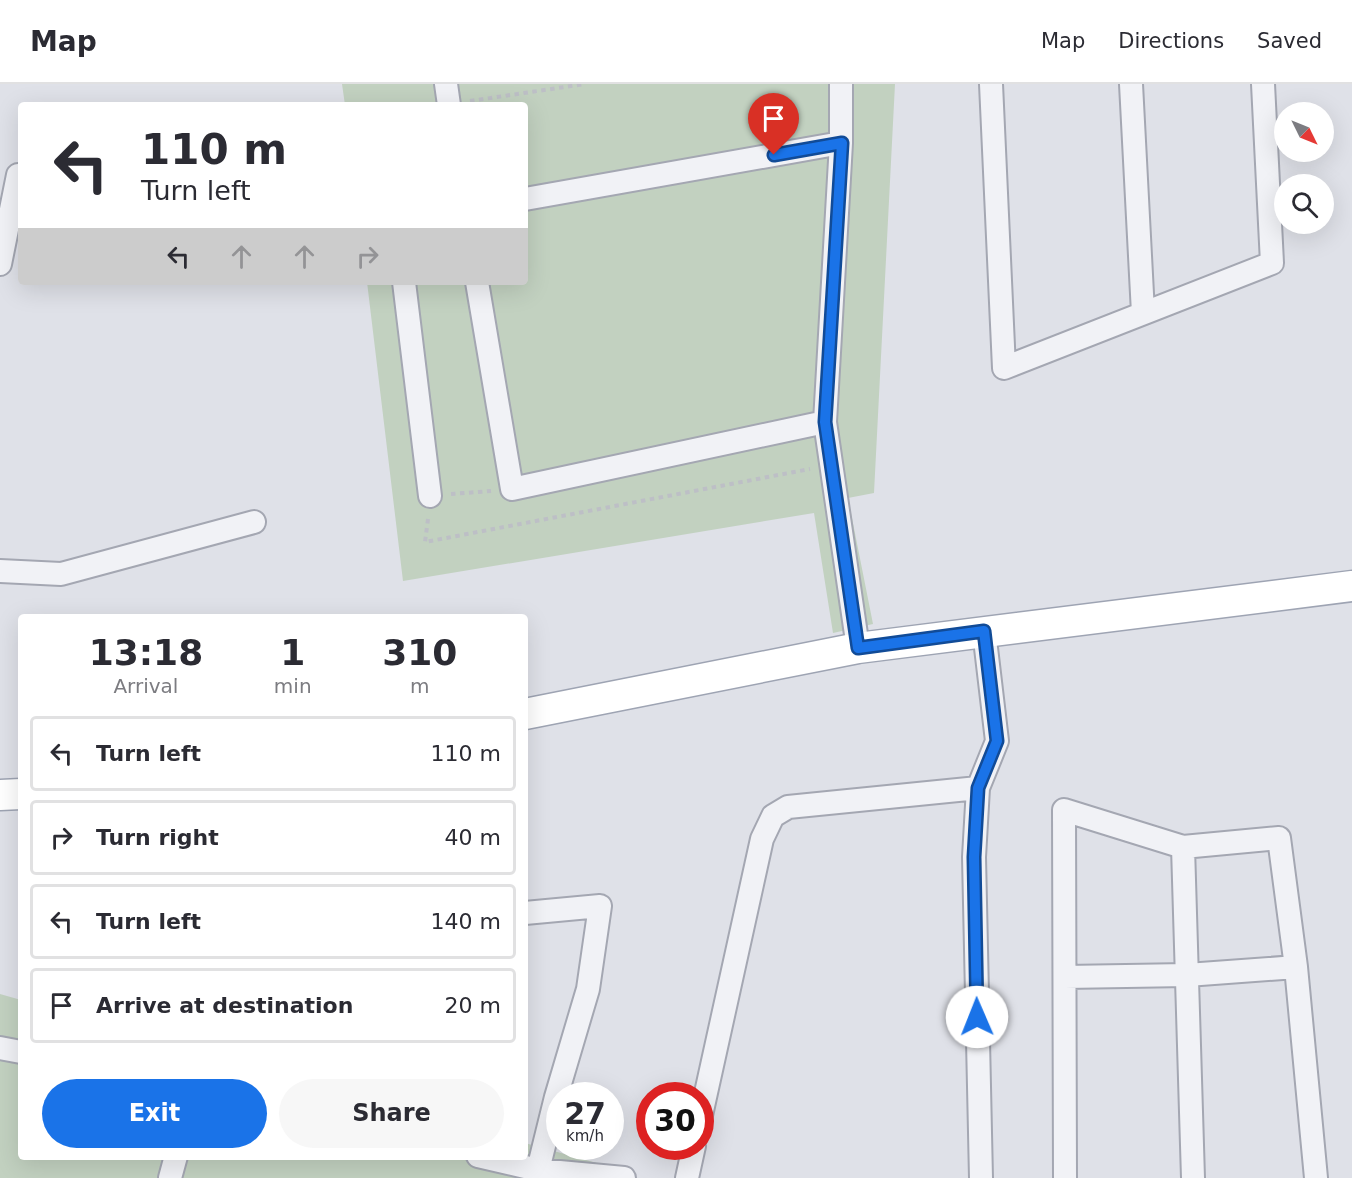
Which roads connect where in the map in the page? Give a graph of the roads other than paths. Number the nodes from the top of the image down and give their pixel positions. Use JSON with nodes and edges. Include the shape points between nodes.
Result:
{"nodes":[{"id":1,"x":841,"y":84,"type":"edge"},
{"id":2,"x":991,"y":84,"type":"edge"},
{"id":3,"x":1131,"y":84,"type":"edge"},
{"id":4,"x":1263,"y":84,"type":"edge"},
{"id":5,"x":842,"y":143,"type":"junction"},
{"id":6,"x":13,"y":174,"type":"edge"},
{"id":7,"x":528,"y":198,"type":"edge"},
{"id":8,"x":0,"y":264,"type":"edge"},
{"id":9,"x":404,"y":285,"type":"edge"},
{"id":10,"x":478,"y":285,"type":"edge"},
{"id":11,"x":1143,"y":313,"type":"junction"},
{"id":12,"x":825,"y":422,"type":"junction"},
{"id":13,"x":430,"y":496,"type":"road end"},
{"id":14,"x":254,"y":522,"type":"dead end"},
{"id":15,"x":0,"y":571,"type":"edge"},
{"id":16,"x":1352,"y":586,"type":"edge"},
{"id":17,"x":984,"y":631,"type":"junction"},
{"id":18,"x":858,"y":648,"type":"junction"},
{"id":19,"x":528,"y":713,"type":"edge"},
{"id":20,"x":978,"y":788,"type":"junction"},
{"id":21,"x":18,"y":794,"type":"edge"},
{"id":22,"x":0,"y":795,"type":"edge"},
{"id":23,"x":1183,"y":847,"type":"junction"},
{"id":24,"x":528,"y":913,"type":"edge"},
{"id":25,"x":1296,"y":967,"type":"junction"},
{"id":26,"x":1187,"y":975,"type":"junction"},
{"id":27,"x":1065,"y":976,"type":"junction"},
{"id":28,"x":0,"y":1047,"type":"edge"},
{"id":29,"x":18,"y":1051,"type":"edge"},
{"id":30,"x":708,"y":1082,"type":"edge"},
{"id":31,"x":175,"y":1160,"type":"edge"},
{"id":32,"x":495,"y":1160,"type":"edge"},
{"id":33,"x":691,"y":1160,"type":"edge"},
{"id":34,"x":538,"y":1170,"type":"junction"},
{"id":35,"x":170,"y":1178,"type":"edge"},
{"id":36,"x":624,"y":1178,"type":"edge"},
{"id":37,"x":687,"y":1178,"type":"edge"},
{"id":38,"x":981,"y":1178,"type":"edge"},
{"id":39,"x":1065,"y":1178,"type":"edge"},
{"id":40,"x":1193,"y":1178,"type":"edge"},
{"id":41,"x":1316,"y":1178,"type":"edge"}],
"edges":[{"from":1,"to":5,"type":"street"},
{"from":2,"to":11,"type":"street","via":[[1004,368]]},
{"from":3,"to":11,"type":"street"},
{"from":4,"to":11,"type":"street","via":[[1272,263]]},
{"from":5,"to":7,"type":"street"},
{"from":5,"to":12,"type":"street"},
{"from":6,"to":8,"type":"street"},
{"from":9,"to":13,"type":"street"},
{"from":10,"to":12,"type":"street","via":[[512,489]]},
{"from":12,"to":18,"type":"street"},
{"from":14,"to":15,"type":"street","via":[[61,574]]},
{"from":16,"to":17,"type":"main road"},
{"from":17,"to":18,"type":"main road"},
{"from":17,"to":20,"type":"street","via":[[997,741]]},
{"from":18,"to":19,"type":"main road"},
{"from":20,"to":30,"type":"street","via":[[788,807],[773,816],[762,839]]},
{"from":20,"to":38,"type":"street","via":[[974,857]]},
{"from":21,"to":22,"type":"main road"},
{"from":23,"to":25,"type":"street","via":[[1280,838]]},
{"from":23,"to":26,"type":"street"},
{"from":23,"to":27,"type":"street","via":[[1064,810]]},
{"from":24,"to":34,"type":"street","via":[[600,906],[588,989]]},
{"from":25,"to":26,"type":"street"},
{"from":25,"to":41,"type":"street"},
{"from":26,"to":27,"type":"street"},
{"from":26,"to":40,"type":"street"},
{"from":27,"to":39,"type":"street"},
{"from":28,"to":29,"type":"street"},
{"from":31,"to":35,"type":"street"},
{"from":32,"to":34,"type":"street"},
{"from":33,"to":37,"type":"street"},
{"from":34,"to":36,"type":"street"}]}
